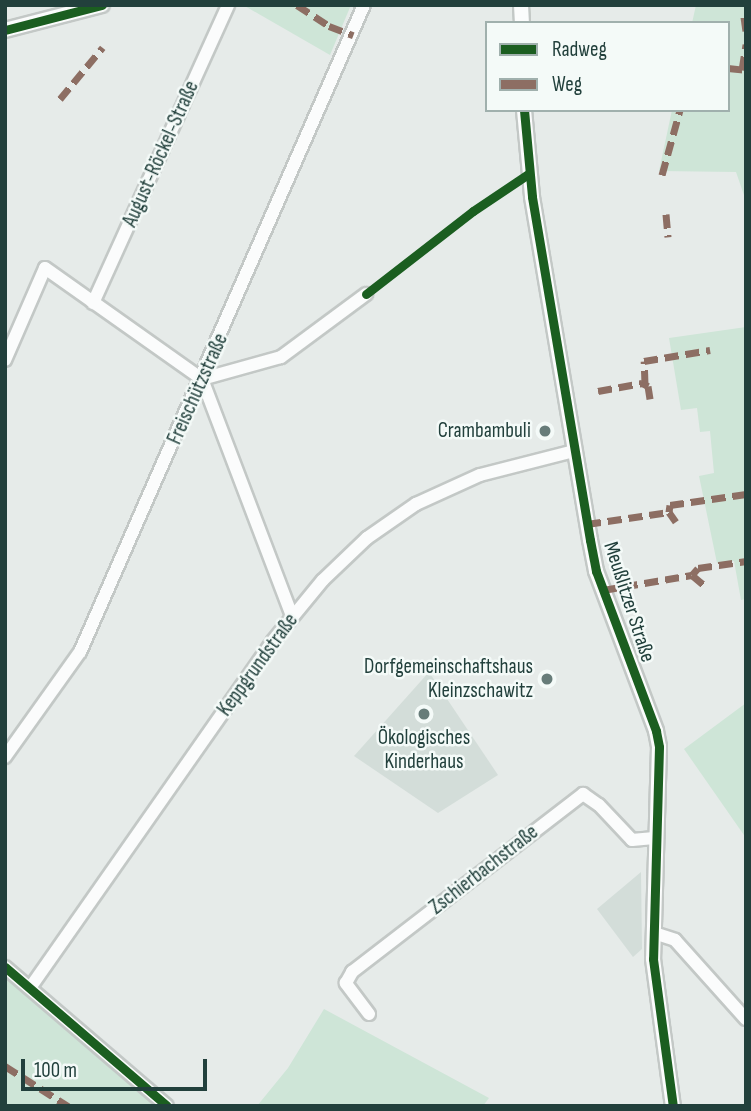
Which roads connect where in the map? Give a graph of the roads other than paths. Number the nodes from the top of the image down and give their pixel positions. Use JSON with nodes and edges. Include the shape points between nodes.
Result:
{"nodes":[{"id":1,"x":102,"y":5,"type":"edge"},
{"id":2,"x":228,"y":5,"type":"edge"},
{"id":3,"x":363,"y":5,"type":"edge"},
{"id":4,"x":5,"y":30,"type":"edge"},
{"id":5,"x":524,"y":112,"type":"edge"},
{"id":6,"x":366,"y":293,"type":"dead end"},
{"id":7,"x":93,"y":303,"type":"junction"},
{"id":8,"x":5,"y":360,"type":"edge"},
{"id":9,"x":202,"y":379,"type":"junction"},
{"id":10,"x":574,"y":451,"type":"junction"},
{"id":11,"x":292,"y":616,"type":"junction"},
{"id":12,"x":5,"y":757,"type":"edge"},
{"id":13,"x":657,"y":838,"type":"junction"},
{"id":14,"x":654,"y":933,"type":"junction"},
{"id":15,"x":5,"y":967,"type":"edge"},
{"id":16,"x":30,"y":988,"type":"junction"},
{"id":17,"x":369,"y":1014,"type":"dead end"},
{"id":18,"x":746,"y":1018,"type":"edge"},
{"id":19,"x":167,"y":1106,"type":"edge"},
{"id":20,"x":673,"y":1106,"type":"edge"}],
"edges":[{"from":1,"to":4,"type":"street"},
{"from":2,"to":7,"type":"street","name":"August-Röckel-Straße"},
{"from":3,"to":9,"type":"street","name":"Freischützstraße"},
{"from":5,"to":10,"type":"street","name":"Meußlitzer Straße","via":[[531,197]]},
{"from":6,"to":9,"type":"street","via":[[281,357]]},
{"from":7,"to":8,"type":"street","via":[[45,268]]},
{"from":7,"to":9,"type":"street"},
{"from":9,"to":11,"type":"street"},
{"from":9,"to":12,"type":"street","name":"Freischützstraße","via":[[80,652]]},
{"from":10,"to":11,"type":"street","name":"Keppgrundstraße","via":[[480,475],[416,504],[367,538]]},
{"from":10,"to":13,"type":"street","name":"Meußlitzer Straße","via":[[596,571],[656,731]]},
{"from":11,"to":16,"type":"street","name":"Keppgrundstraße"},
{"from":13,"to":14,"type":"street","name":"Meußlitzer Straße"},
{"from":13,"to":17,"type":"street","name":"Zschierbachstraße","via":[[632,841],[583,794],[352,972],[346,983]]},
{"from":14,"to":18,"type":"street","via":[[675,940]]},
{"from":14,"to":20,"type":"street","name":"Meußlitzer Straße","via":[[653,960]]},
{"from":15,"to":16,"type":"street"},
{"from":16,"to":19,"type":"street"}]}
